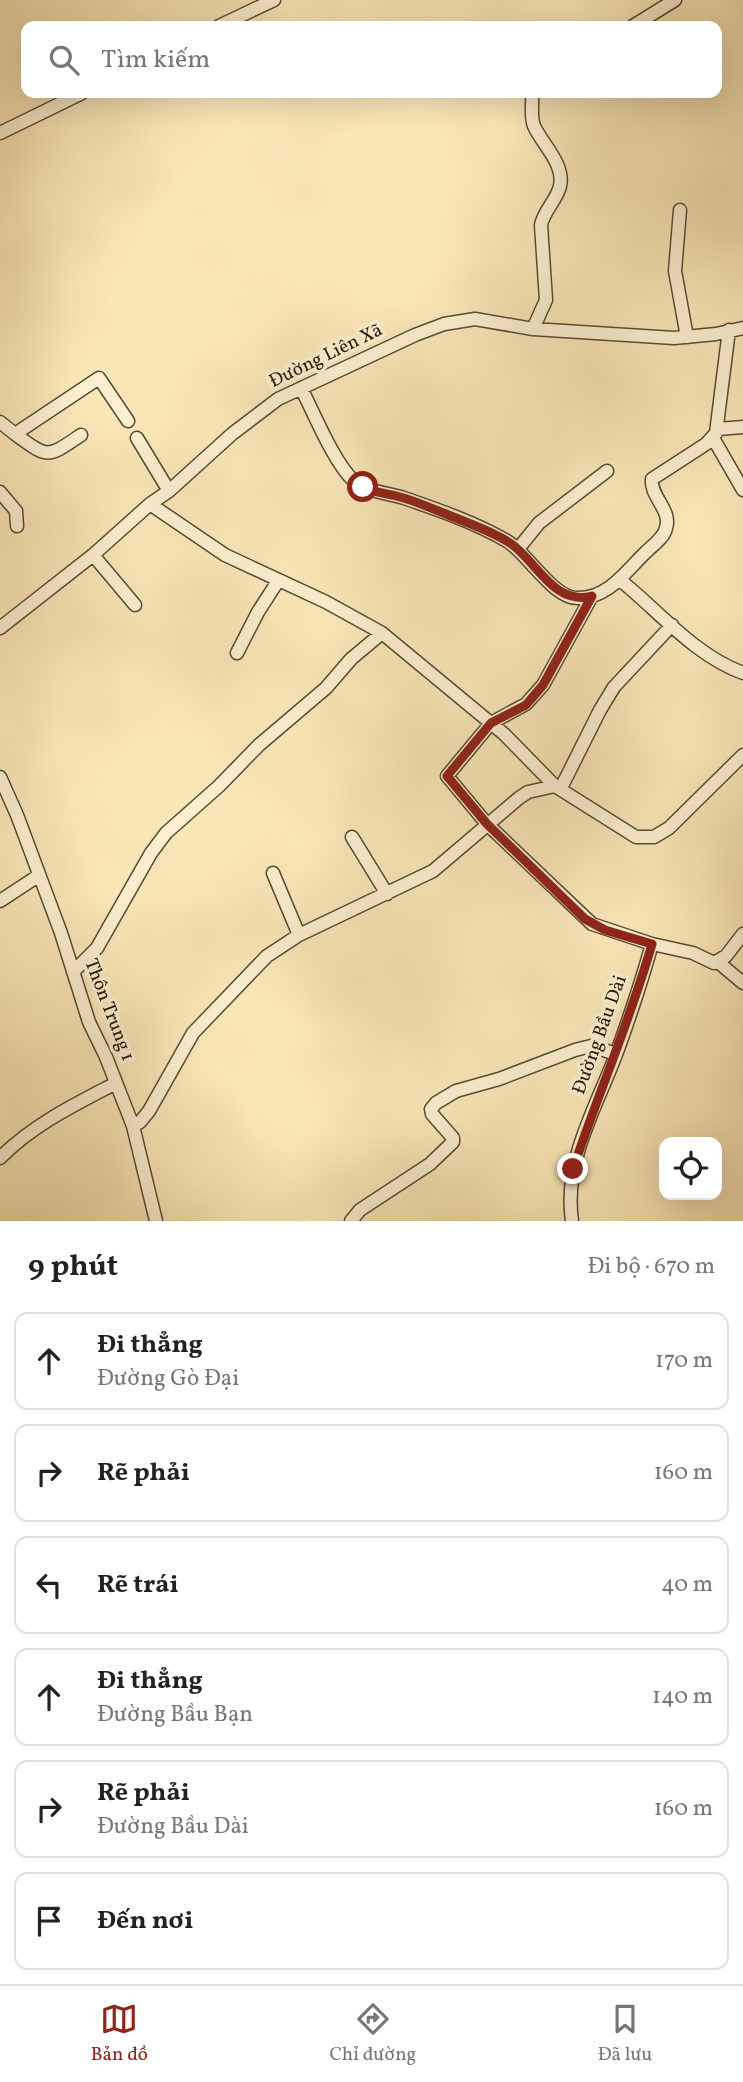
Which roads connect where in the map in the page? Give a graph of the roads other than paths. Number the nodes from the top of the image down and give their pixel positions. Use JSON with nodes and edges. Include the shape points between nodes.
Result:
{"nodes":[{"id":1,"x":274,"y":0,"type":"edge"},
{"id":2,"x":675,"y":0,"type":"edge"},
{"id":3,"x":230,"y":21,"type":"edge"},
{"id":4,"x":641,"y":21,"type":"edge"},
{"id":5,"x":72,"y":98,"type":"edge"},
{"id":6,"x":531,"y":98,"type":"edge"},
{"id":7,"x":0,"y":133,"type":"edge"},
{"id":8,"x":680,"y":210,"type":"dead end"},
{"id":9,"x":743,"y":328,"type":"edge"},
{"id":10,"x":533,"y":329,"type":"junction"},
{"id":11,"x":729,"y":330,"type":"junction"},
{"id":12,"x":687,"y":337,"type":"junction"},
{"id":13,"x":301,"y":388,"type":"junction"},
{"id":14,"x":128,"y":421,"type":"dead end"},
{"id":15,"x":0,"y":422,"type":"edge"},
{"id":16,"x":743,"y":427,"type":"edge"},
{"id":17,"x":15,"y":434,"type":"junction"},
{"id":18,"x":715,"y":434,"type":"junction"},
{"id":19,"x":81,"y":435,"type":"dead end"},
{"id":20,"x":137,"y":438,"type":"dead end"},
{"id":21,"x":607,"y":471,"type":"dead end"},
{"id":22,"x":743,"y":490,"type":"edge"},
{"id":23,"x":169,"y":491,"type":"junction"},
{"id":24,"x":0,"y":492,"type":"edge"},
{"id":25,"x":150,"y":504,"type":"junction"},
{"id":26,"x":17,"y":526,"type":"dead end"},
{"id":27,"x":518,"y":549,"type":"junction"},
{"id":28,"x":93,"y":555,"type":"junction"},
{"id":29,"x":620,"y":580,"type":"junction"},
{"id":30,"x":278,"y":581,"type":"junction"},
{"id":31,"x":592,"y":596,"type":"junction"},
{"id":32,"x":135,"y":605,"type":"dead end"},
{"id":33,"x":672,"y":625,"type":"junction"},
{"id":34,"x":0,"y":628,"type":"edge"},
{"id":35,"x":382,"y":633,"type":"junction"},
{"id":36,"x":237,"y":653,"type":"dead end"},
{"id":37,"x":743,"y":673,"type":"edge"},
{"id":38,"x":491,"y":723,"type":"junction"},
{"id":39,"x":743,"y":755,"type":"edge"},
{"id":40,"x":0,"y":777,"type":"edge"},
{"id":41,"x":558,"y":787,"type":"junction"},
{"id":42,"x":487,"y":824,"type":"junction"},
{"id":43,"x":352,"y":837,"type":"dead end"},
{"id":44,"x":273,"y":873,"type":"dead end"},
{"id":45,"x":38,"y":876,"type":"junction"},
{"id":46,"x":387,"y":894,"type":"junction"},
{"id":47,"x":0,"y":901,"type":"edge"},
{"id":48,"x":743,"y":934,"type":"edge"},
{"id":49,"x":299,"y":935,"type":"junction"},
{"id":50,"x":652,"y":944,"type":"junction"},
{"id":51,"x":718,"y":962,"type":"junction"},
{"id":52,"x":73,"y":972,"type":"junction"},
{"id":53,"x":743,"y":983,"type":"edge"},
{"id":54,"x":616,"y":1054,"type":"junction"},
{"id":55,"x":116,"y":1083,"type":"junction"},
{"id":56,"x":132,"y":1126,"type":"junction"},
{"id":57,"x":0,"y":1158,"type":"edge"},
{"id":58,"x":155,"y":1221,"type":"edge"},
{"id":59,"x":351,"y":1221,"type":"edge"},
{"id":60,"x":572,"y":1221,"type":"edge"}],
"edges":[{"from":1,"to":3,"type":"street"},
{"from":2,"to":4,"type":"street"},
{"from":5,"to":7,"type":"street"},
{"from":6,"to":10,"type":"street","via":[[533,123],[561,174],[560,188],[541,225],[546,300]]},
{"from":8,"to":12,"type":"street","via":[[676,271]]},
{"from":9,"to":11,"type":"street","name":"Đường Liên Xã"},
{"from":10,"to":12,"type":"street","name":"Đường Liên Xã"},
{"from":10,"to":13,"type":"street","name":"Đường Liên Xã","via":[[475,319],[444,324]]},
{"from":11,"to":12,"type":"street","name":"Đường Liên Xã"},
{"from":11,"to":18,"type":"street"},
{"from":13,"to":23,"type":"street","name":"Đường Liên Xã","via":[[253,417]]},
{"from":13,"to":27,"type":"street","via":[[339,461],[354,480],[373,492],[400,497],[485,529]]},
{"from":14,"to":17,"type":"street","via":[[99,378]]},
{"from":15,"to":17,"type":"street"},
{"from":16,"to":18,"type":"street"},
{"from":17,"to":19,"type":"street","via":[[43,453],[54,453]]},
{"from":18,"to":22,"type":"street"},
{"from":18,"to":29,"type":"street","via":[[652,479],[667,526]]},
{"from":20,"to":23,"type":"street"},
{"from":21,"to":27,"type":"street","via":[[539,523]]},
{"from":23,"to":25,"type":"street","name":"Đường Liên Xã"},
{"from":24,"to":26,"type":"street","via":[[16,511]]},
{"from":25,"to":28,"type":"street","name":"Đường Liên Xã"},
{"from":25,"to":30,"type":"street","via":[[208,546]]},
{"from":27,"to":31,"type":"street","via":[[567,596]]},
{"from":28,"to":32,"type":"street"},
{"from":28,"to":34,"type":"street","name":"Đường Liên Xã"},
{"from":29,"to":31,"type":"street"},
{"from":29,"to":33,"type":"street"},
{"from":30,"to":35,"type":"street"},
{"from":30,"to":36,"type":"street"},
{"from":31,"to":38,"type":"street","via":[[543,685],[526,705]]},
{"from":33,"to":37,"type":"street","via":[[714,660]]},
{"from":33,"to":41,"type":"street","via":[[614,687]]},
{"from":35,"to":38,"type":"street"},
{"from":35,"to":52,"type":"street","via":[[166,833],[97,948]]},
{"from":38,"to":41,"type":"street"},
{"from":38,"to":42,"type":"street","via":[[447,776]]},
{"from":39,"to":41,"type":"street","via":[[669,828],[654,836],[636,837]]},
{"from":40,"to":45,"type":"street","name":"Thôn Trung 1"},
{"from":41,"to":42,"type":"street","via":[[528,792]]},
{"from":42,"to":46,"type":"street","via":[[433,871]]},
{"from":42,"to":50,"type":"street","via":[[592,924]]},
{"from":43,"to":46,"type":"street"},
{"from":44,"to":49,"type":"street"},
{"from":45,"to":47,"type":"street"},
{"from":45,"to":52,"type":"street","name":"Thôn Trung 1"},
{"from":46,"to":49,"type":"street"},
{"from":48,"to":51,"type":"street"},
{"from":49,"to":56,"type":"street","via":[[267,956],[193,1033],[149,1111]]},
{"from":50,"to":51,"type":"street"},
{"from":50,"to":54,"type":"street","name":"Đường Bầu Dài"},
{"from":51,"to":53,"type":"street"},
{"from":52,"to":55,"type":"street","name":"Thôn Trung 1"},
{"from":54,"to":59,"type":"street","via":[[586,1047],[456,1091],[436,1103],[432,1114],[453,1142]]},
{"from":54,"to":60,"type":"street","name":"Đường Bầu Dài","via":[[573,1169]]},
{"from":55,"to":56,"type":"street","name":"Thôn Trung 1"},
{"from":55,"to":57,"type":"street","via":[[46,1120]]},
{"from":56,"to":58,"type":"street","name":"Thôn Trung 1"}]}
